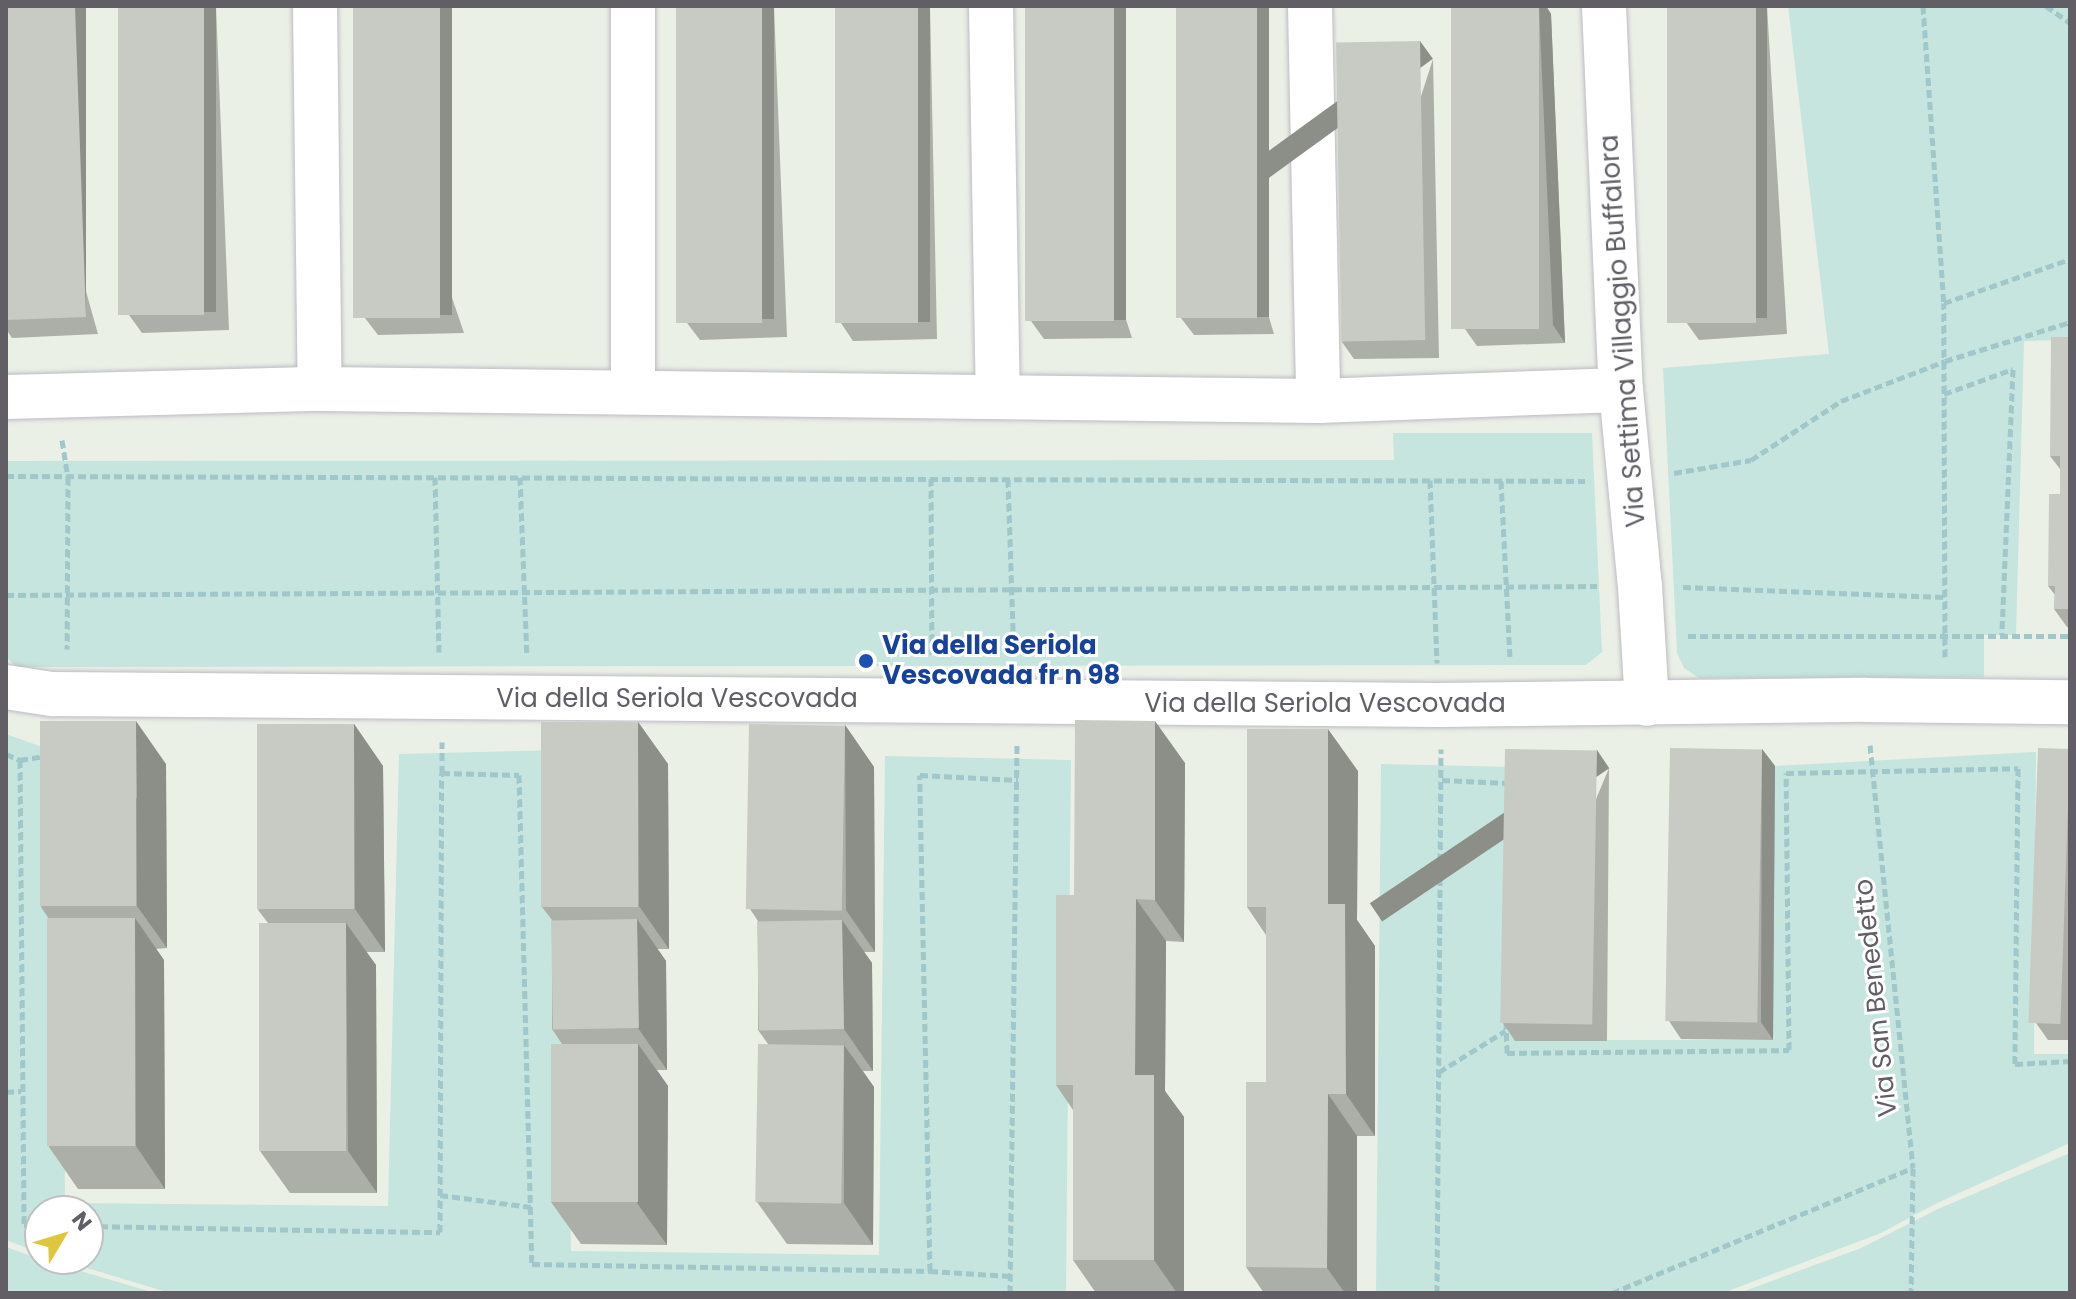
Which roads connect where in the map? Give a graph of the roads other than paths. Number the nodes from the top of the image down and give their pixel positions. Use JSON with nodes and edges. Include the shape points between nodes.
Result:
{"nodes":[{"id":1,"x":315,"y":6,"type":"edge"},
{"id":2,"x":633,"y":6,"type":"edge"},
{"id":3,"x":991,"y":6,"type":"edge"},
{"id":4,"x":1310,"y":6,"type":"edge"},
{"id":5,"x":1604,"y":6,"type":"edge"},
{"id":6,"x":320,"y":389,"type":"junction"},
{"id":7,"x":1621,"y":390,"type":"junction"},
{"id":8,"x":633,"y":392,"type":"junction"},
{"id":9,"x":998,"y":395,"type":"junction"},
{"id":10,"x":6,"y":397,"type":"edge"},
{"id":11,"x":1318,"y":401,"type":"junction"},
{"id":12,"x":6,"y":687,"type":"edge"},
{"id":13,"x":2070,"y":702,"type":"edge"},
{"id":14,"x":1647,"y":704,"type":"junction"}],
"edges":[{"from":1,"to":6,"type":"street"},
{"from":2,"to":8,"type":"street"},
{"from":3,"to":9,"type":"street"},
{"from":4,"to":11,"type":"street"},
{"from":5,"to":7,"type":"street","name":"Via Settima Villaggio Buffalora"},
{"from":6,"to":8,"type":"street"},
{"from":6,"to":10,"type":"street"},
{"from":7,"to":11,"type":"street"},
{"from":7,"to":14,"type":"street","name":"Via Settima Villaggio Buffalora"},
{"from":8,"to":9,"type":"street"},
{"from":9,"to":11,"type":"street"},
{"from":12,"to":14,"type":"street","name":"Via della Seriola Vescovada","via":[[60,694]]},
{"from":13,"to":14,"type":"street","name":"Via della Seriola Vescovada"}]}
